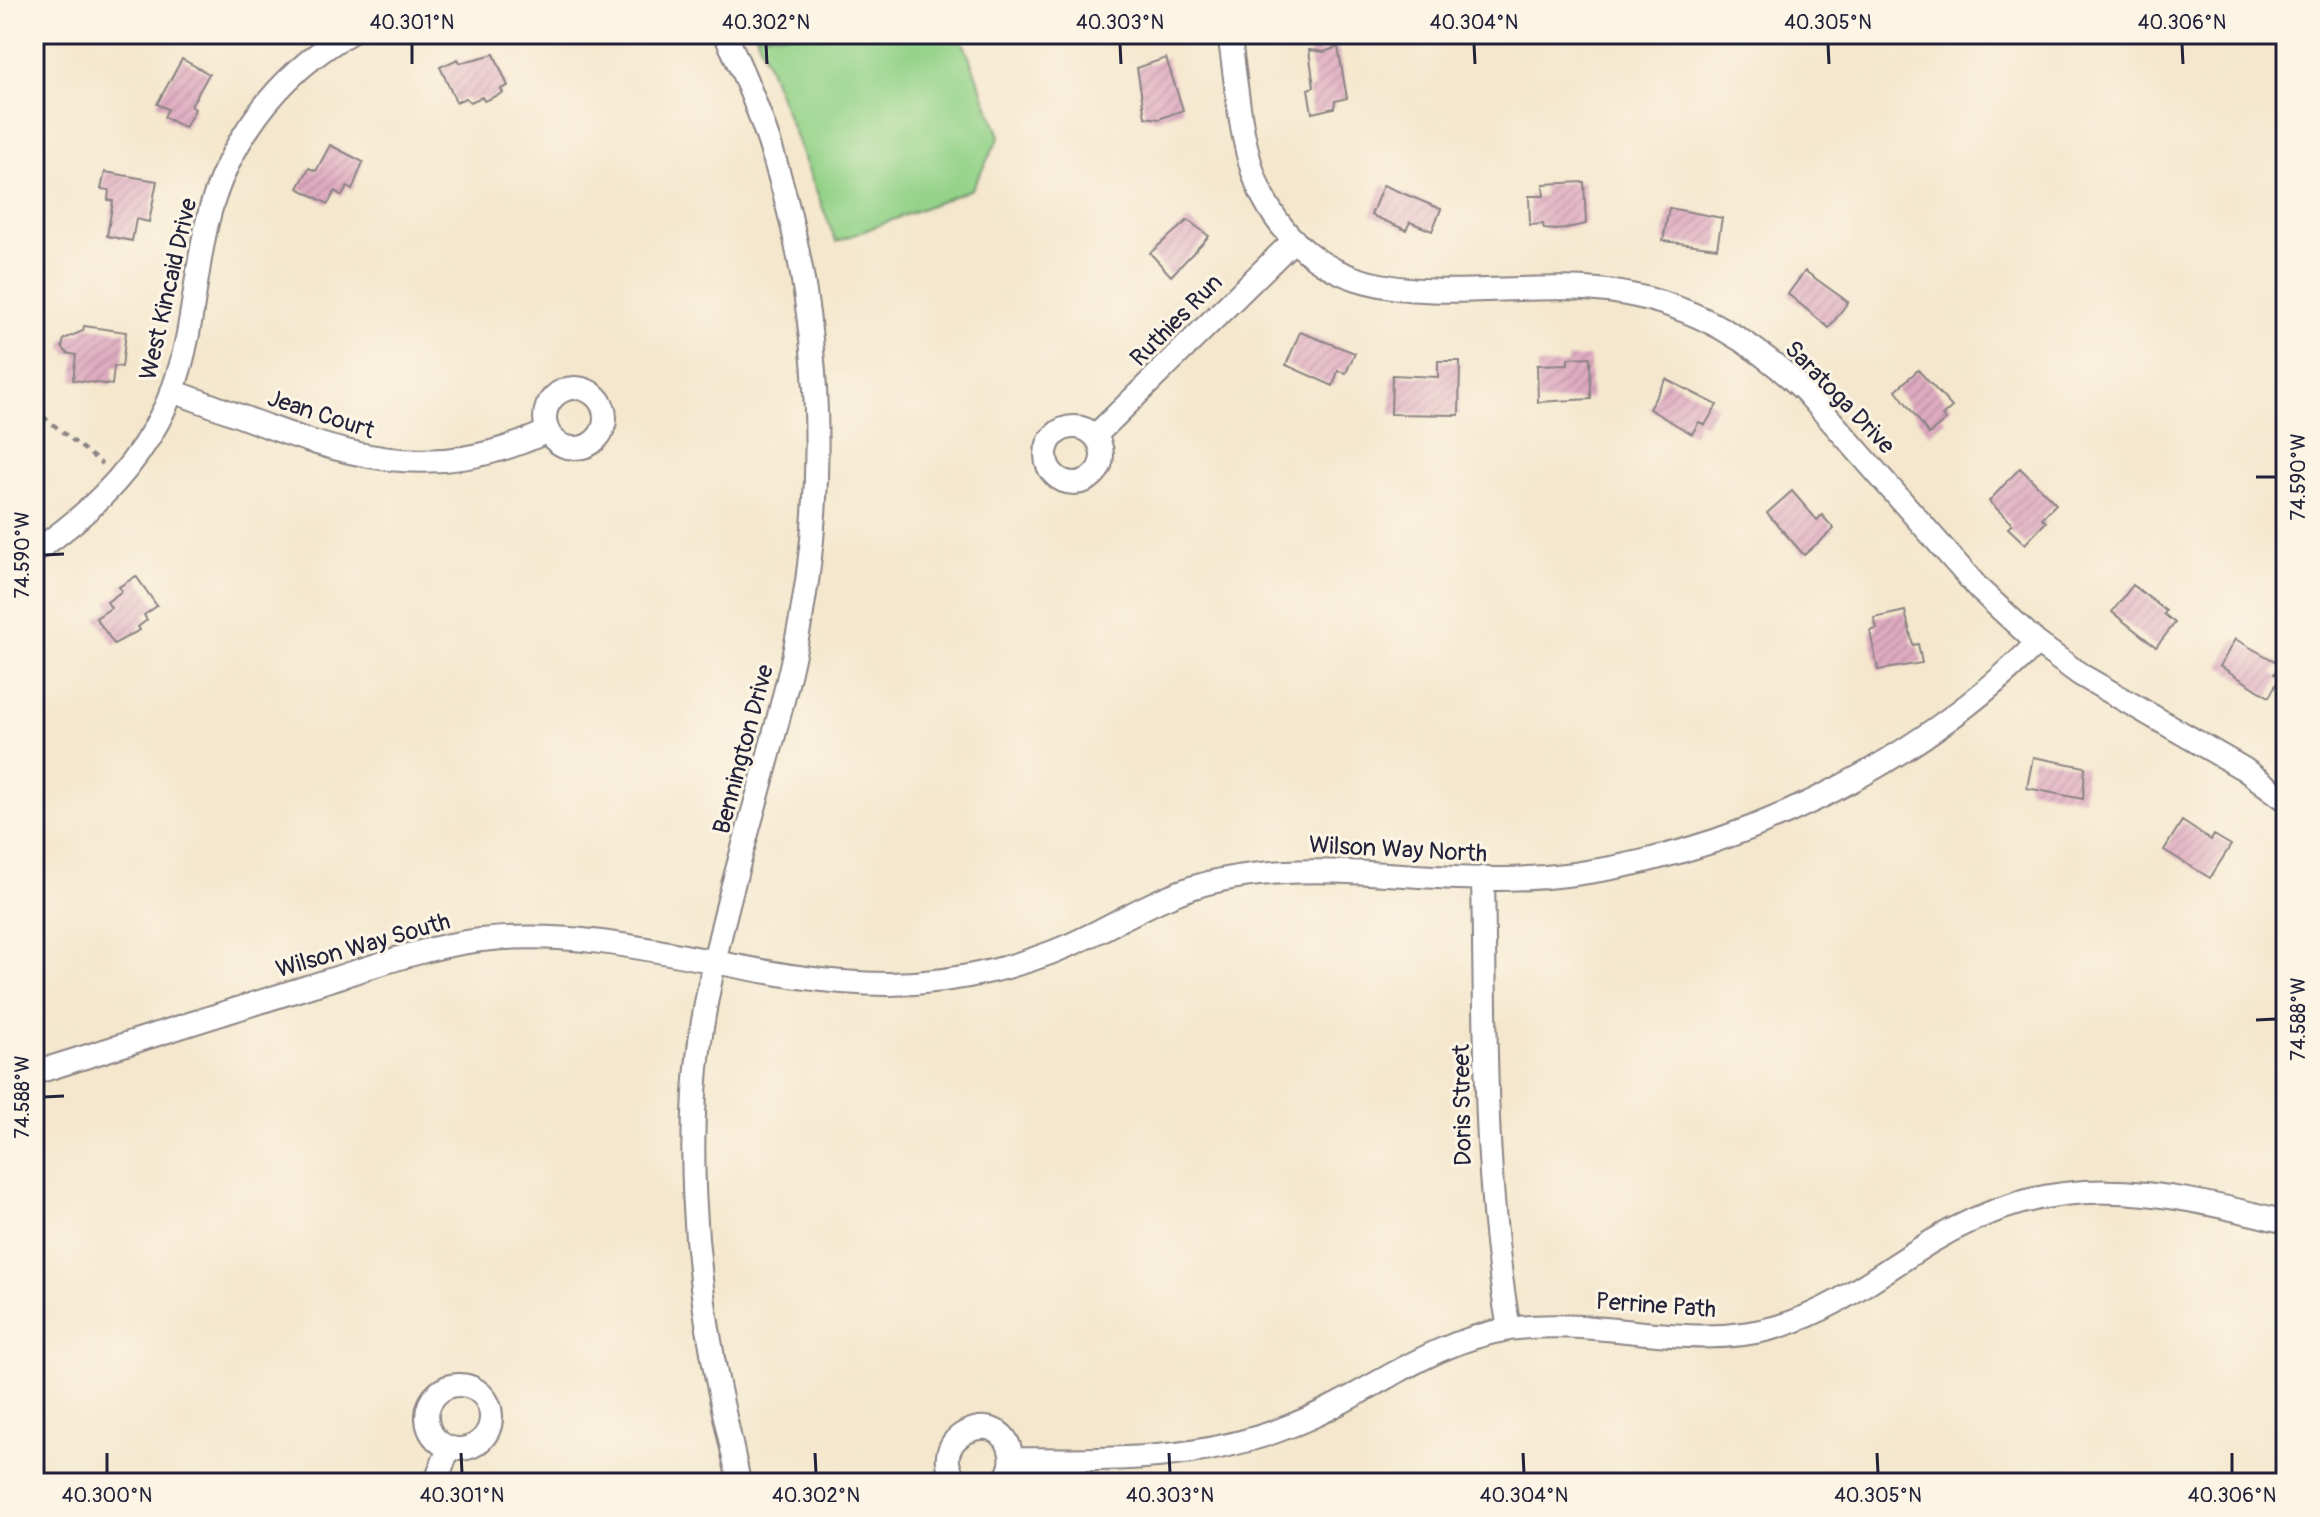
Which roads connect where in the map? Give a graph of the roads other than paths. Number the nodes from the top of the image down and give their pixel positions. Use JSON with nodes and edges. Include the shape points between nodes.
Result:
{"nodes":[{"id":1,"x":348,"y":34,"type":"edge"},
{"id":2,"x":725,"y":34,"type":"edge"},
{"id":3,"x":1229,"y":34,"type":"edge"},
{"id":4,"x":1294,"y":240,"type":"junction"},
{"id":5,"x":172,"y":391,"type":"junction"},
{"id":6,"x":548,"y":431,"type":"dead end"},
{"id":7,"x":1095,"y":436,"type":"dead end"},
{"id":8,"x":34,"y":552,"type":"edge"},
{"id":9,"x":2037,"y":643,"type":"junction"},
{"id":10,"x":2282,"y":788,"type":"edge"},
{"id":11,"x":1483,"y":878,"type":"junction"},
{"id":12,"x":715,"y":961,"type":"junction"},
{"id":13,"x":34,"y":1073,"type":"edge"},
{"id":14,"x":2286,"y":1222,"type":"edge"},
{"id":15,"x":1509,"y":1329,"type":"junction"},
{"id":16,"x":449,"y":1448,"type":"dead end"},
{"id":17,"x":1012,"y":1459,"type":"junction"},
{"id":18,"x":435,"y":1483,"type":"edge"},
{"id":19,"x":739,"y":1483,"type":"edge"},
{"id":20,"x":959,"y":1483,"type":"edge"},
{"id":21,"x":1001,"y":1483,"type":"edge"}],
"edges":[{"from":1,"to":5,"type":"street","name":"West Kincaid Drive","via":[[281,86],[236,147],[207,223],[183,361]]},
{"from":2,"to":12,"type":"street","name":"Bennington Drive","via":[[783,189],[798,254],[816,403],[815,487],[794,657]]},
{"from":3,"to":4,"type":"street","name":"Saratoga Drive","via":[[1251,164],[1274,215]]},
{"from":4,"to":7,"type":"street","name":"Ruthies Run"},
{"from":4,"to":9,"type":"street","name":"Saratoga Drive","via":[[1316,259],[1366,284],[1398,290],[1624,293],[1698,315],[1737,335],[1805,391],[1979,589]]},
{"from":5,"to":6,"type":"street","name":"Jean Court","via":[[385,461],[463,460]]},
{"from":5,"to":8,"type":"street","name":"West Kincaid Drive","via":[[120,478],[71,527]]},
{"from":9,"to":10,"type":"street","name":"Saratoga Drive","via":[[2081,675]]},
{"from":9,"to":11,"type":"street","name":"Wilson Way North","via":[[1967,706],[1908,748],[1795,809],[1659,856],[1589,870]]},
{"from":11,"to":12,"type":"street","name":"Wilson Way North","via":[[1310,869],[1238,877],[1174,894],[1040,956],[926,981],[856,984]]},
{"from":11,"to":15,"type":"street","name":"Doris Street","via":[[1489,1183]]},
{"from":12,"to":13,"type":"street","name":"Wilson Way South","via":[[567,937],[474,941],[396,960]]},
{"from":12,"to":19,"type":"street","name":"Bennington Drive","via":[[700,1042],[695,1156],[703,1296]]},
{"from":14,"to":15,"type":"street","name":"Perrine Path","via":[[2185,1196],[2141,1191],[2060,1195],[1976,1219],[1845,1299],[1774,1328],[1693,1337],[1592,1325]]},
{"from":15,"to":17,"type":"street","name":"Perrine Path","via":[[1425,1355],[1336,1405],[1246,1442],[1150,1459]]},
{"from":16,"to":18,"type":"street"},
{"from":17,"to":20,"type":"street","via":[[1000,1434],[990,1429],[966,1431],[952,1443],[949,1454]]},
{"from":17,"to":21,"type":"street"}]}
